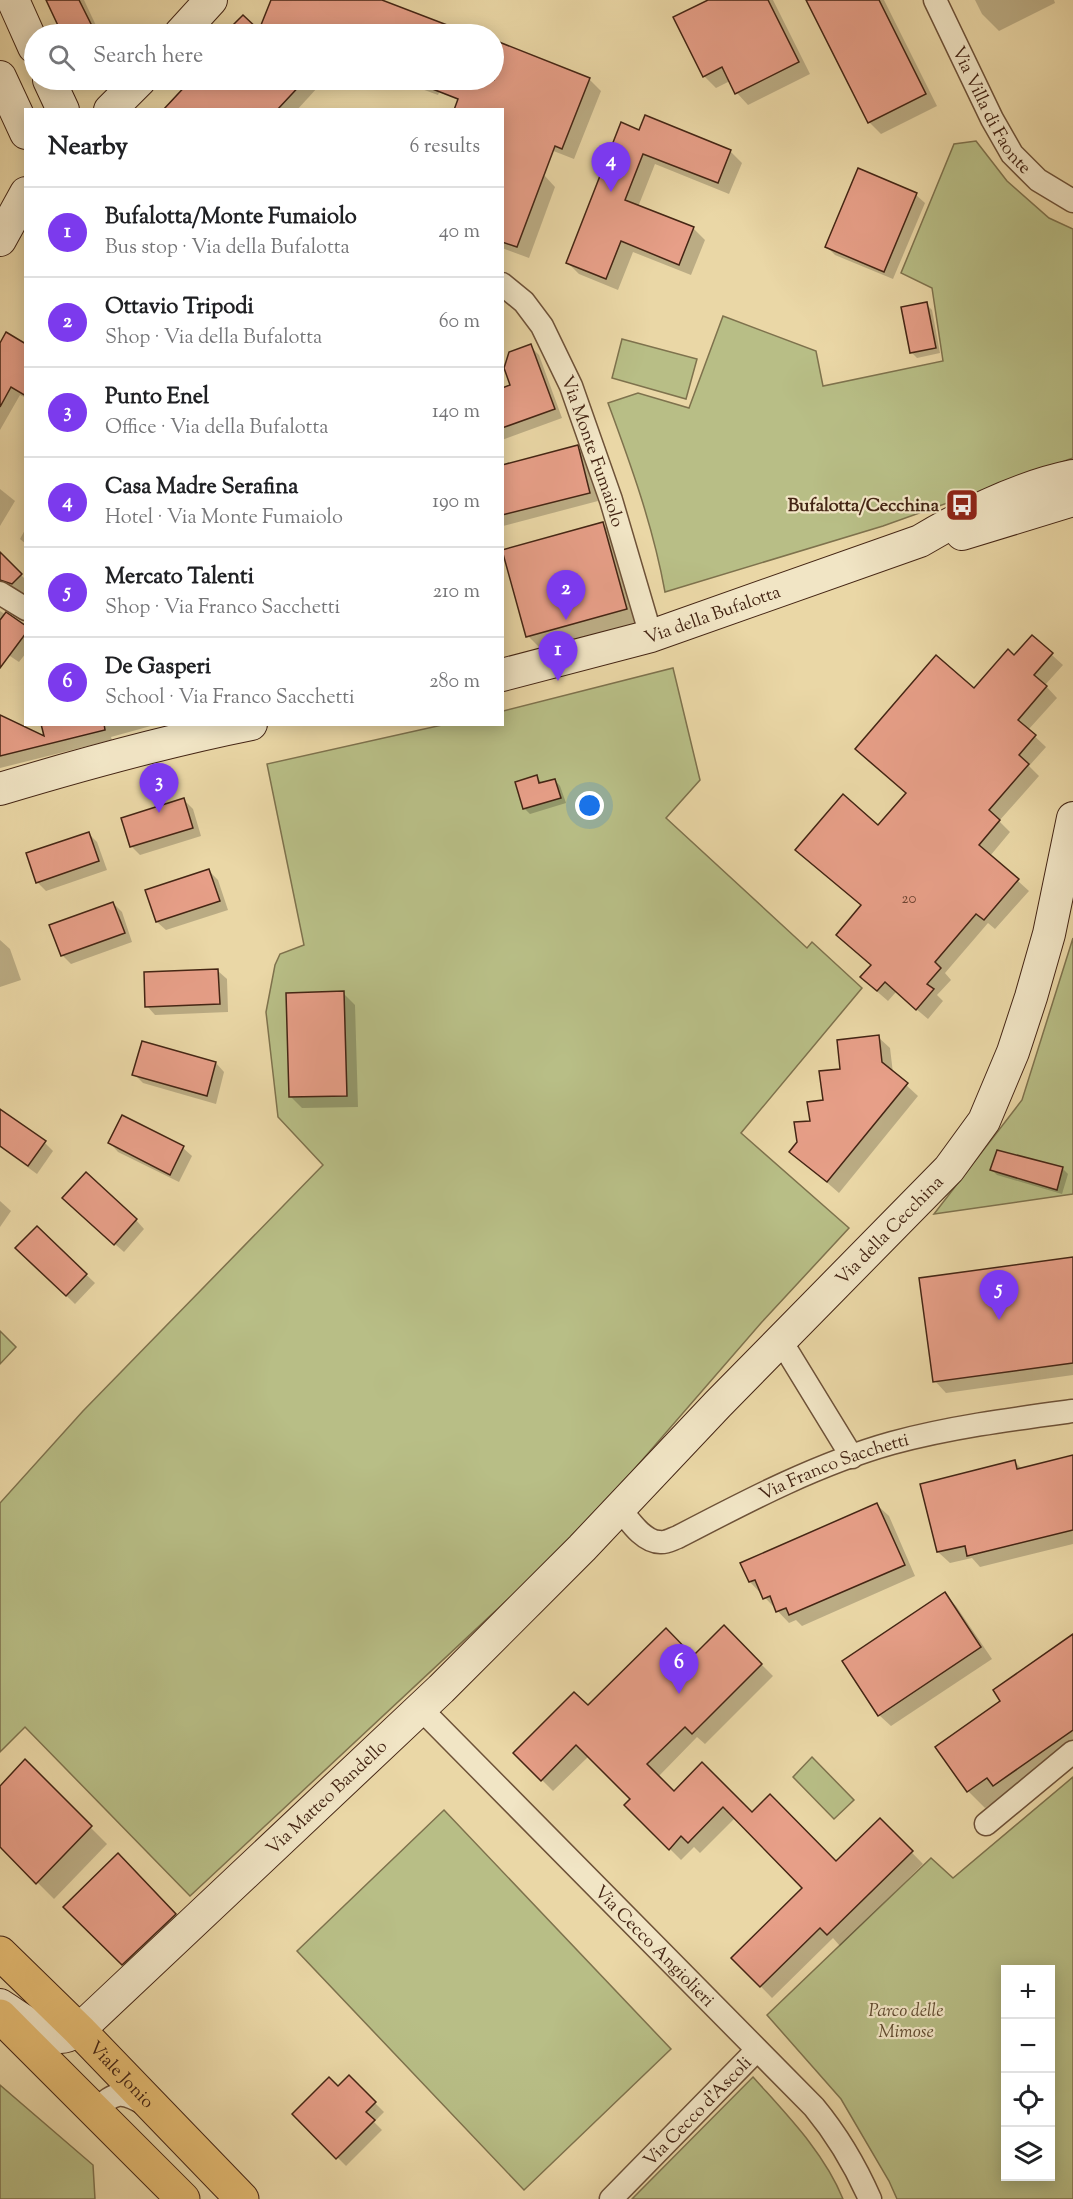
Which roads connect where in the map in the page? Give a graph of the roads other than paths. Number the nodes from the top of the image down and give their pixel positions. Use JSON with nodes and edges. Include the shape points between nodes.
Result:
{"nodes":[{"id":1,"x":13,"y":0,"type":"edge"},
{"id":2,"x":211,"y":0,"type":"edge"},
{"id":3,"x":935,"y":0,"type":"edge"},
{"id":4,"x":189,"y":24,"type":"edge"},
{"id":5,"x":24,"y":25,"type":"edge"},
{"id":6,"x":0,"y":77,"type":"edge"},
{"id":7,"x":54,"y":90,"type":"edge"},
{"id":8,"x":130,"y":90,"type":"edge"},
{"id":9,"x":62,"y":108,"type":"edge"},
{"id":10,"x":112,"y":108,"type":"edge"},
{"id":11,"x":24,"y":129,"type":"edge"},
{"id":12,"x":24,"y":198,"type":"edge"},
{"id":13,"x":1073,"y":201,"type":"edge"},
{"id":14,"x":11,"y":234,"type":"edge"},
{"id":15,"x":504,"y":286,"type":"edge"},
{"id":16,"x":1073,"y":476,"type":"edge"},
{"id":17,"x":1073,"y":500,"type":"edge"},
{"id":18,"x":920,"y":541,"type":"junction"},
{"id":19,"x":0,"y":593,"type":"edge"},
{"id":20,"x":24,"y":608,"type":"edge"},
{"id":21,"x":651,"y":636,"type":"junction"},
{"id":22,"x":504,"y":674,"type":"edge"},
{"id":23,"x":242,"y":726,"type":"edge"},
{"id":24,"x":0,"y":789,"type":"edge"},
{"id":25,"x":1073,"y":818,"type":"edge"},
{"id":26,"x":781,"y":1341,"type":"junction"},
{"id":27,"x":1073,"y":1411,"type":"edge"},
{"id":28,"x":852,"y":1457,"type":"junction"},
{"id":29,"x":620,"y":1509,"type":"junction"},
{"id":30,"x":568,"y":1561,"type":"joint"},
{"id":31,"x":420,"y":1708,"type":"junction"},
{"id":32,"x":1073,"y":1752,"type":"edge"},
{"id":33,"x":986,"y":1824,"type":"dead end"},
{"id":34,"x":0,"y":1953,"type":"edge"},
{"id":35,"x":0,"y":2005,"type":"edge"},
{"id":36,"x":0,"y":2016,"type":"edge"},
{"id":37,"x":79,"y":2030,"type":"junction"},
{"id":38,"x":757,"y":2050,"type":"junction"},
{"id":39,"x":96,"y":2111,"type":"junction"},
{"id":40,"x":160,"y":2113,"type":"junction"},
{"id":41,"x":183,"y":2199,"type":"edge"},
{"id":42,"x":242,"y":2199,"type":"edge"},
{"id":43,"x":611,"y":2199,"type":"edge"},
{"id":44,"x":870,"y":2199,"type":"edge"}],
"edges":[{"from":1,"to":5,"type":"street"},
{"from":2,"to":4,"type":"street"},
{"from":3,"to":13,"type":"street","name":"Via Villa di Faonte","via":[[1012,154],[1038,180]]},
{"from":6,"to":11,"type":"street"},
{"from":7,"to":9,"type":"street"},
{"from":8,"to":10,"type":"street"},
{"from":12,"to":14,"type":"street"},
{"from":15,"to":21,"type":"street","name":"Via Monte Fumaiolo","via":[[524,302],[542,326],[571,386],[611,500]]},
{"from":16,"to":18,"type":"street","name":"Via della Bufalotta","via":[[986,506]]},
{"from":17,"to":18,"type":"street","name":"Via della Bufalotta","via":[[978,530]]},
{"from":18,"to":21,"type":"street","name":"Via della Bufalotta"},
{"from":19,"to":20,"type":"street"},
{"from":21,"to":22,"type":"street","name":"Via della Bufalotta"},
{"from":23,"to":24,"type":"street","via":[[101,759]]},
{"from":25,"to":26,"type":"street","name":"Via della Cecchina","via":[[1057,900],[1031,997],[984,1121],[945,1173]]},
{"from":26,"to":28,"type":"street"},
{"from":26,"to":29,"type":"street","name":"Via della Cecchina"},
{"from":27,"to":28,"type":"street","name":"Via Franco Sacchetti","via":[[930,1434]]},
{"from":28,"to":29,"type":"street","name":"Via Franco Sacchetti","via":[[803,1475],[664,1542],[645,1536]]},
{"from":29,"to":30,"type":"street","name":"Via della Cecchina"},
{"from":30,"to":31,"type":"street","name":"Via Matteo Bandello"},
{"from":31,"to":37,"type":"street","name":"Via Matteo Bandello"},
{"from":31,"to":38,"type":"street","name":"Via Cecco Angiolieri"},
{"from":32,"to":33,"type":"street"},
{"from":34,"to":37,"type":"main road","name":"Viale Jonio"},
{"from":35,"to":37,"type":"street","via":[[48,2034],[61,2037]]},
{"from":36,"to":39,"type":"main road"},
{"from":37,"to":40,"type":"main road","name":"Viale Jonio"},
{"from":38,"to":43,"type":"street","name":"Via Cecco d'Ascoli"},
{"from":38,"to":44,"type":"street","name":"Via Cecco Angiolieri","via":[[827,2123],[852,2161]]},
{"from":39,"to":40,"type":"street","via":[[108,2098],[119,2094]]},
{"from":39,"to":41,"type":"main road"},
{"from":40,"to":42,"type":"main road","name":"Viale Jonio"}]}
